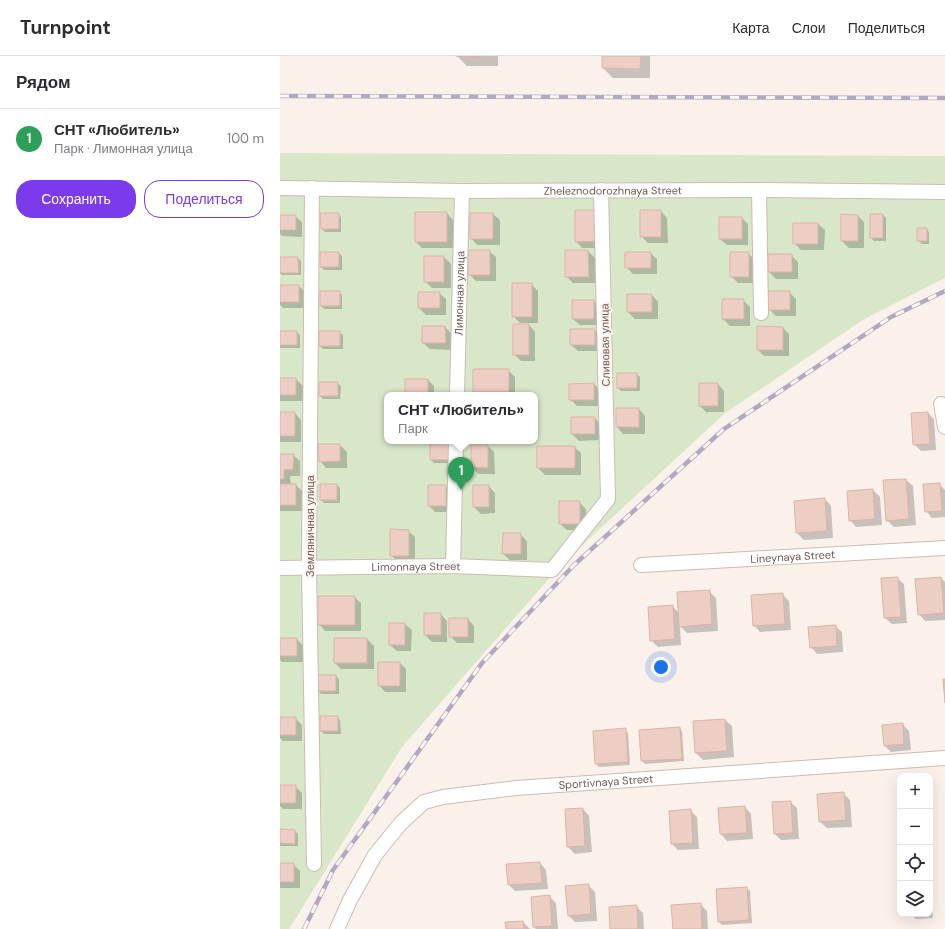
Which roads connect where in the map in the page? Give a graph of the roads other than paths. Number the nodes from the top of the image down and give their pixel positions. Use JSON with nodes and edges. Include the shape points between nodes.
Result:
{"nodes":[{"id":1,"x":280,"y":188,"type":"edge"},
{"id":2,"x":312,"y":188,"type":"junction"},
{"id":3,"x":462,"y":190,"type":"junction"},
{"id":4,"x":601,"y":190,"type":"junction"},
{"id":5,"x":759,"y":190,"type":"junction"},
{"id":6,"x":945,"y":192,"type":"edge"},
{"id":7,"x":760,"y":313,"type":"dead end"},
{"id":8,"x":457,"y":392,"type":"edge"},
{"id":9,"x":941,"y":404,"type":"dead end"},
{"id":10,"x":945,"y":427,"type":"edge"},
{"id":11,"x":456,"y":444,"type":"edge"},
{"id":12,"x":945,"y":548,"type":"edge"},
{"id":13,"x":641,"y":565,"type":"dead end"},
{"id":14,"x":453,"y":566,"type":"junction"},
{"id":15,"x":280,"y":568,"type":"edge"},
{"id":16,"x":309,"y":568,"type":"junction"},
{"id":17,"x":552,"y":570,"type":"joint"},
{"id":18,"x":945,"y":758,"type":"edge"},
{"id":19,"x":314,"y":864,"type":"dead end"},
{"id":20,"x":337,"y":929,"type":"edge"}],
"edges":[{"from":1,"to":2,"type":"street","name":"Zheleznodorozhnaya Street"},
{"from":2,"to":3,"type":"street","name":"Zheleznodorozhnaya Street"},
{"from":2,"to":16,"type":"street","name":"Земляничная улица"},
{"from":3,"to":4,"type":"street","name":"Zheleznodorozhnaya Street"},
{"from":3,"to":8,"type":"street","name":"Лимонная улица"},
{"from":4,"to":5,"type":"street","name":"Zheleznodorozhnaya Street"},
{"from":4,"to":17,"type":"street","name":"Сливовая улица","via":[[608,499]]},
{"from":5,"to":6,"type":"street","name":"Zheleznodorozhnaya Street"},
{"from":5,"to":7,"type":"street"},
{"from":9,"to":10,"type":"street"},
{"from":11,"to":14,"type":"street"},
{"from":12,"to":13,"type":"street","name":"Lineynaya Street"},
{"from":14,"to":16,"type":"street","name":"Limonnaya Street"},
{"from":14,"to":17,"type":"street","name":"Limonnaya Street"},
{"from":15,"to":16,"type":"street","name":"Limonnaya Street"},
{"from":16,"to":19,"type":"street","name":"Земляничная улица"},
{"from":18,"to":20,"type":"street","name":"Sportivnaya Street","via":[[516,788],[443,797],[424,802],[401,823],[375,854]]}]}
